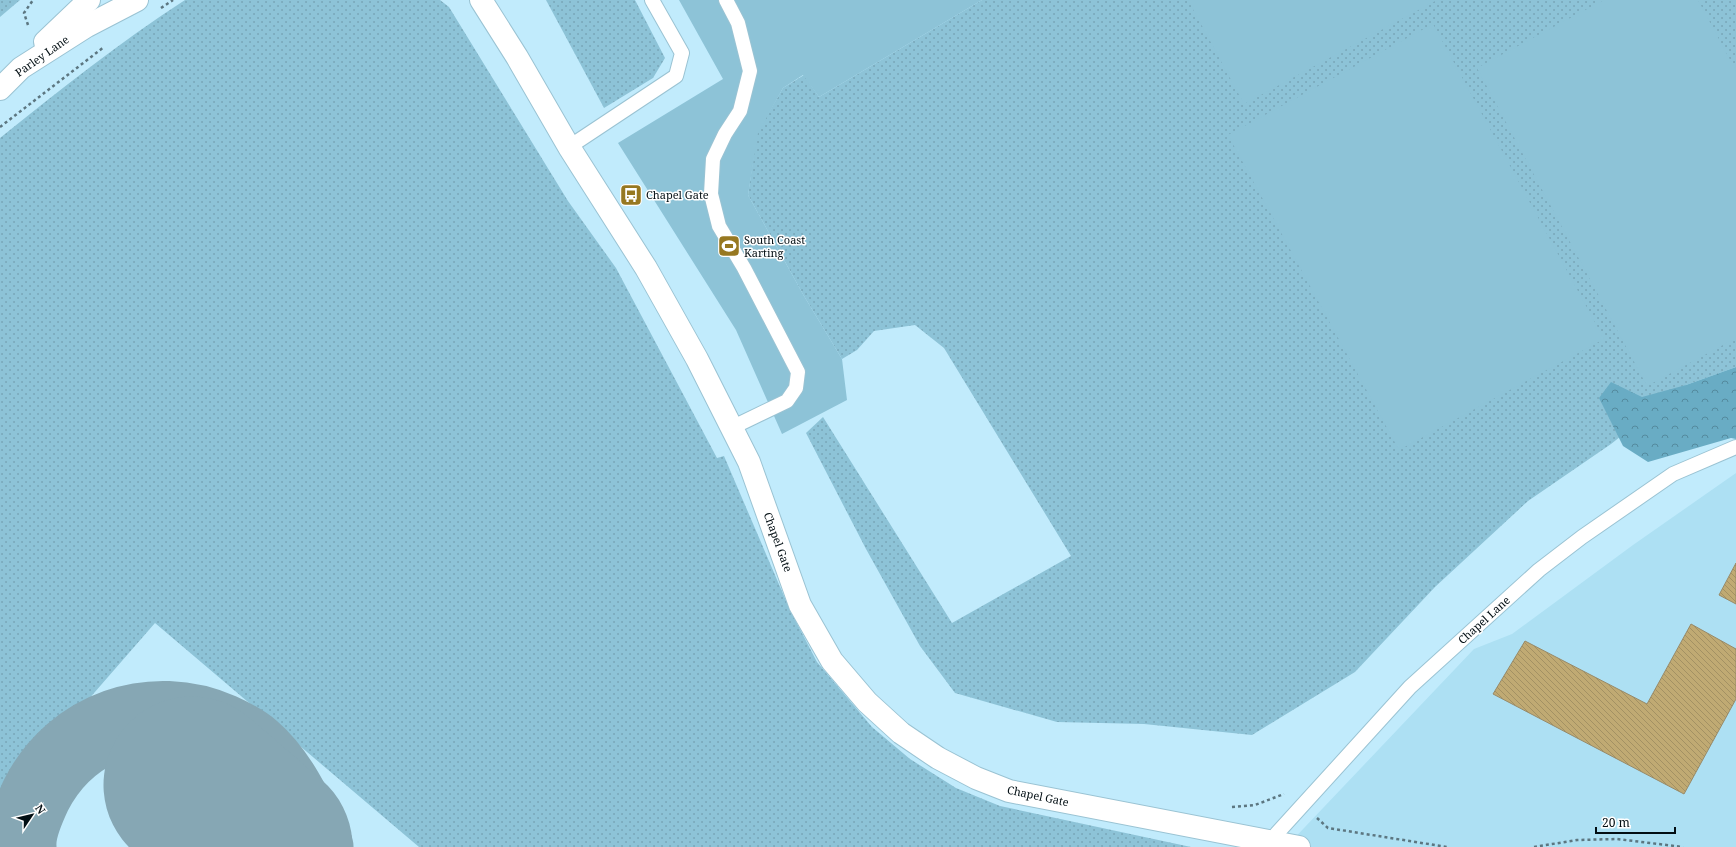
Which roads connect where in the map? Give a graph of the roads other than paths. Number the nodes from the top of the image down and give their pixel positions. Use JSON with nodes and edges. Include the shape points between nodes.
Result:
{"nodes":[{"id":1,"x":89,"y":0,"type":"edge"},
{"id":2,"x":119,"y":0,"type":"edge"},
{"id":3,"x":481,"y":0,"type":"edge"},
{"id":4,"x":652,"y":0,"type":"edge"},
{"id":5,"x":726,"y":0,"type":"edge"},
{"id":6,"x":146,"y":6,"type":"edge"},
{"id":7,"x":87,"y":26,"type":"junction"},
{"id":8,"x":21,"y":68,"type":"junction"},
{"id":9,"x":0,"y":89,"type":"edge"},
{"id":10,"x":569,"y":147,"type":"junction"},
{"id":11,"x":731,"y":428,"type":"junction"},
{"id":12,"x":1736,"y":447,"type":"edge"},
{"id":13,"x":1270,"y":841,"type":"junction"},
{"id":14,"x":1299,"y":847,"type":"edge"}],
"edges":[{"from":1,"to":8,"type":"street"},
{"from":2,"to":7,"type":"street","name":"Parley Lane"},
{"from":3,"to":10,"type":"street","name":"Chapel Gate","via":[[518,57]]},
{"from":4,"to":10,"type":"lane","via":[[682,53],[676,76]]},
{"from":5,"to":11,"type":"lane","via":[[738,23],[750,71],[740,111],[713,159],[711,194],[719,226],[741,262],[798,372],[796,388],[787,401]]},
{"from":6,"to":7,"type":"street","name":"Parley Lane"},
{"from":7,"to":8,"type":"street","name":"Parley Lane"},
{"from":8,"to":9,"type":"street","name":"Parley Lane"},
{"from":10,"to":11,"type":"street","name":"Chapel Gate","via":[[646,268]]},
{"from":11,"to":13,"type":"street","name":"Chapel Gate","via":[[749,462],[800,605],[832,661],[866,702],[902,734],[938,758],[976,778],[1009,791]]},
{"from":12,"to":13,"type":"lane","name":"Chapel Lane","via":[[1673,474],[1539,570],[1410,687]]},
{"from":13,"to":14,"type":"street","name":"Chapel Gate"}]}
